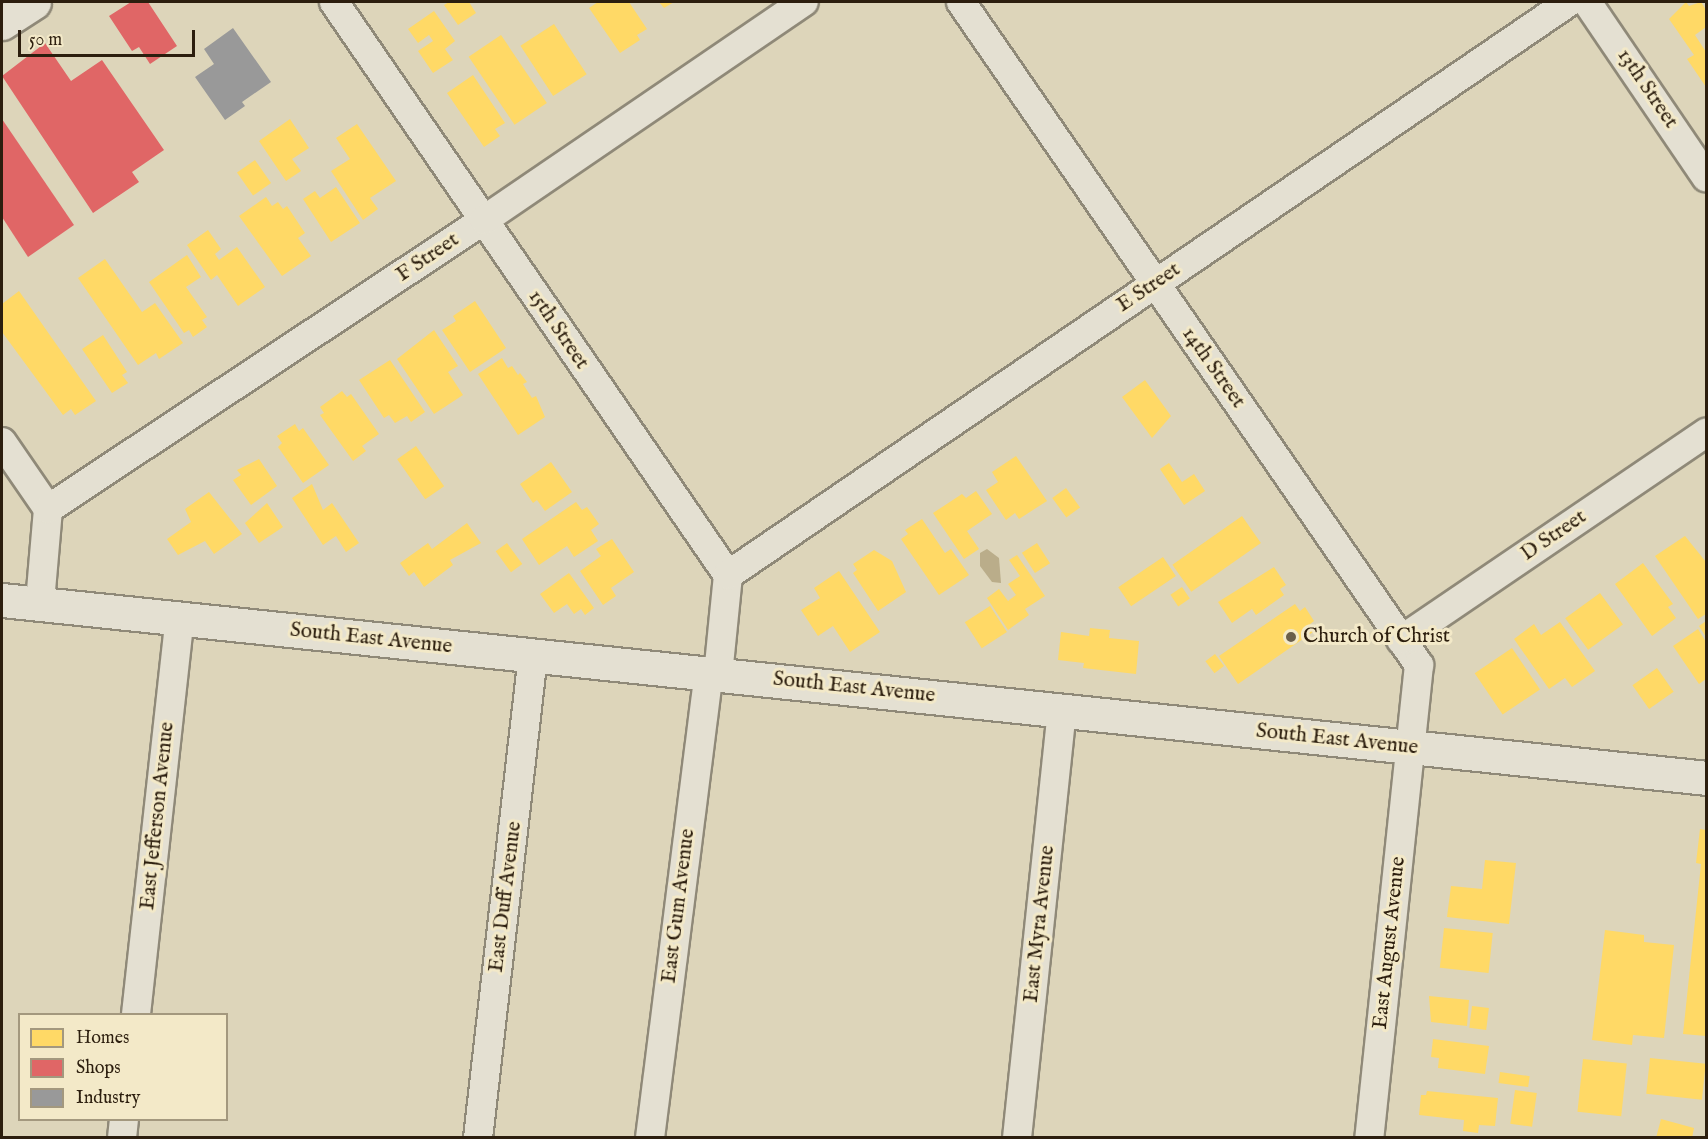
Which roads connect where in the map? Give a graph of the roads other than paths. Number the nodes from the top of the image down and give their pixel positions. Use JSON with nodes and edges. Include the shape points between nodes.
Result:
{"nodes":[{"id":1,"x":33,"y":2,"type":"edge"},
{"id":2,"x":333,"y":2,"type":"edge"},
{"id":3,"x":804,"y":2,"type":"edge"},
{"id":4,"x":961,"y":2,"type":"edge"},
{"id":5,"x":1569,"y":2,"type":"edge"},
{"id":6,"x":1587,"y":2,"type":"edge"},
{"id":7,"x":2,"y":23,"type":"edge"},
{"id":8,"x":1707,"y":177,"type":"edge"},
{"id":9,"x":484,"y":220,"type":"junction"},
{"id":10,"x":1155,"y":284,"type":"junction"},
{"id":11,"x":1707,"y":433,"type":"edge"},
{"id":12,"x":2,"y":442,"type":"edge"},
{"id":13,"x":48,"y":509,"type":"junction"},
{"id":14,"x":728,"y":575,"type":"junction"},
{"id":15,"x":2,"y":600,"type":"edge"},
{"id":16,"x":40,"y":603,"type":"junction"},
{"id":17,"x":180,"y":618,"type":"junction"},
{"id":18,"x":1401,"y":640,"type":"junction"},
{"id":19,"x":533,"y":656,"type":"junction"},
{"id":20,"x":713,"y":674,"type":"junction"},
{"id":21,"x":1062,"y":710,"type":"junction"},
{"id":22,"x":1410,"y":748,"type":"junction"},
{"id":23,"x":1707,"y":778,"type":"edge"},
{"id":24,"x":136,"y":1013,"type":"edge"},
{"id":25,"x":124,"y":1121,"type":"edge"},
{"id":26,"x":122,"y":1137,"type":"edge"},
{"id":27,"x":478,"y":1137,"type":"edge"},
{"id":28,"x":650,"y":1137,"type":"edge"},
{"id":29,"x":1017,"y":1137,"type":"edge"},
{"id":30,"x":1369,"y":1137,"type":"edge"}],
"edges":[{"from":1,"to":7,"type":"street"},
{"from":2,"to":9,"type":"street","name":"15th Street"},
{"from":3,"to":9,"type":"street","name":"F Street"},
{"from":4,"to":10,"type":"street","name":"14th Street"},
{"from":5,"to":10,"type":"street","name":"E Street"},
{"from":6,"to":8,"type":"street","name":"13th Street"},
{"from":9,"to":13,"type":"street","name":"F Street"},
{"from":9,"to":14,"type":"street","name":"15th Street"},
{"from":10,"to":14,"type":"street","name":"E Street"},
{"from":10,"to":18,"type":"street","name":"14th Street"},
{"from":11,"to":18,"type":"street","name":"D Street"},
{"from":12,"to":13,"type":"street"},
{"from":13,"to":16,"type":"street"},
{"from":14,"to":20,"type":"street"},
{"from":15,"to":16,"type":"street","name":"South East Avenue"},
{"from":16,"to":17,"type":"street","name":"South East Avenue"},
{"from":17,"to":19,"type":"street","name":"South East Avenue"},
{"from":17,"to":24,"type":"street","name":"East Jefferson Avenue"},
{"from":18,"to":22,"type":"street","name":"14th Street","via":[[1419,665]]},
{"from":19,"to":20,"type":"street","name":"South East Avenue"},
{"from":19,"to":27,"type":"street","name":"East Duff Avenue"},
{"from":20,"to":21,"type":"street","name":"South East Avenue"},
{"from":20,"to":28,"type":"street","name":"East Gum Avenue"},
{"from":21,"to":22,"type":"street","name":"South East Avenue"},
{"from":21,"to":29,"type":"street","name":"East Myra Avenue"},
{"from":22,"to":23,"type":"street","name":"South East Avenue"},
{"from":22,"to":30,"type":"street","name":"East August Avenue"},
{"from":25,"to":26,"type":"street"}]}
